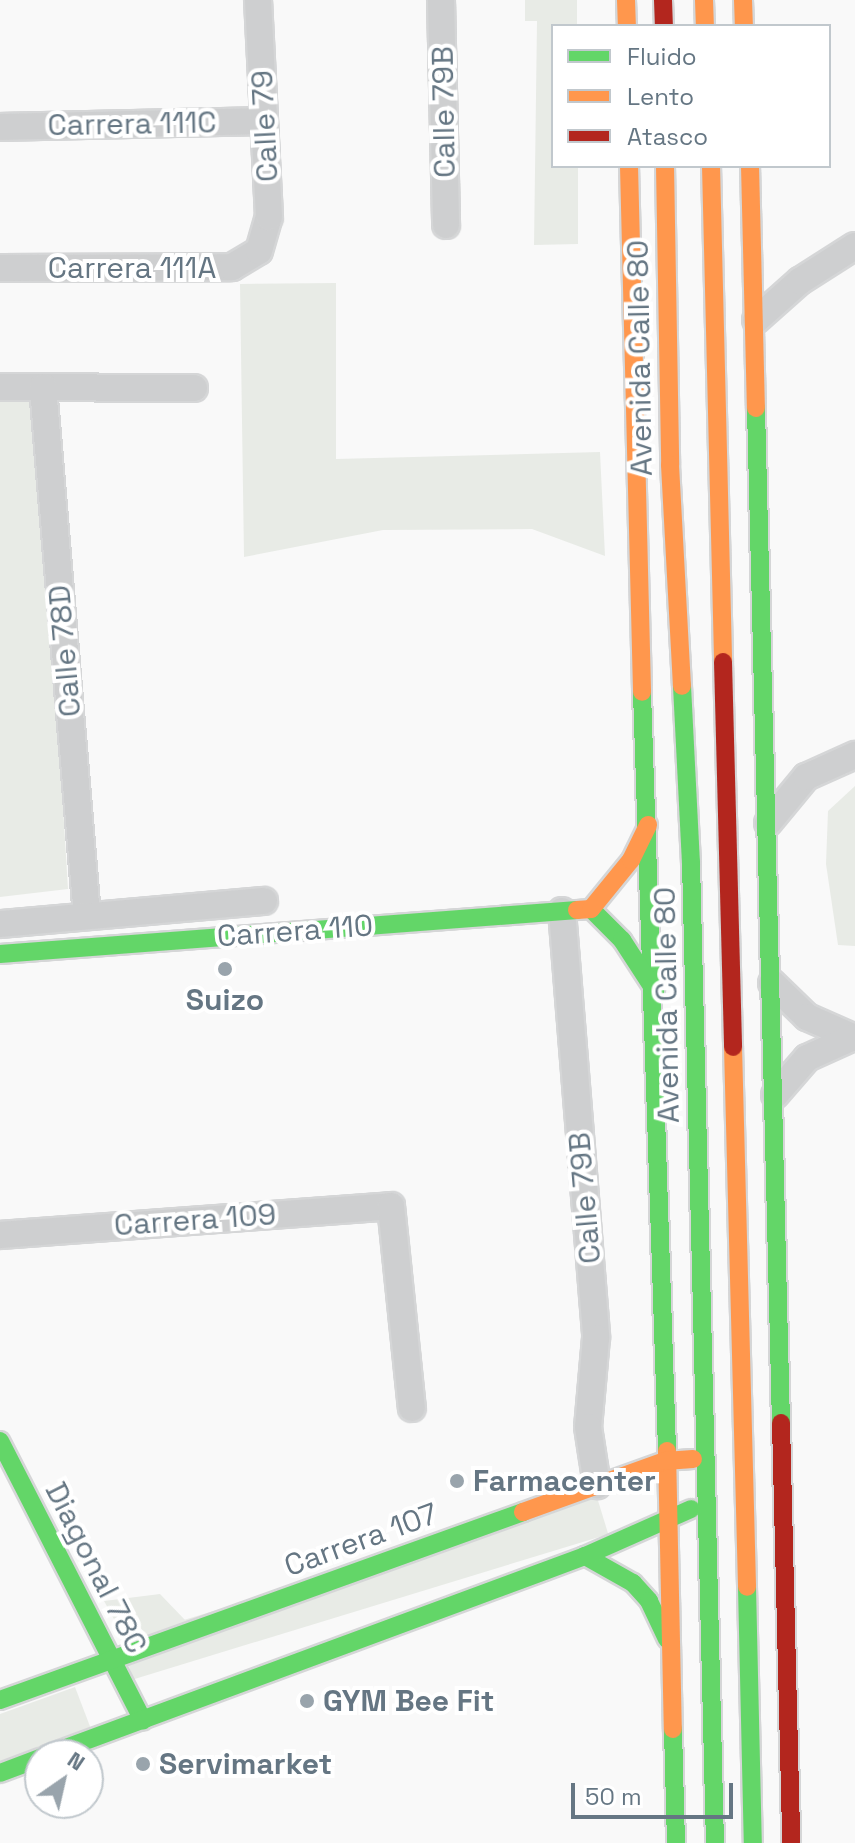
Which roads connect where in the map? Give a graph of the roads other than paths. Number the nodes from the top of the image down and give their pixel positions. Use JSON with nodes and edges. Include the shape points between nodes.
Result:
{"nodes":[{"id":1,"x":258,"y":0,"type":"edge"},
{"id":2,"x":441,"y":0,"type":"edge"},
{"id":3,"x":626,"y":0,"type":"edge"},
{"id":4,"x":663,"y":0,"type":"edge"},
{"id":5,"x":704,"y":0,"type":"edge"},
{"id":6,"x":743,"y":0,"type":"edge"},
{"id":7,"x":627,"y":24,"type":"edge"},
{"id":8,"x":664,"y":24,"type":"edge"},
{"id":9,"x":705,"y":24,"type":"edge"},
{"id":10,"x":744,"y":24,"type":"edge"},
{"id":11,"x":264,"y":121,"type":"junction"},
{"id":12,"x":0,"y":127,"type":"edge"},
{"id":13,"x":629,"y":168,"type":"edge"},
{"id":14,"x":665,"y":168,"type":"edge"},
{"id":15,"x":711,"y":168,"type":"edge"},
{"id":16,"x":750,"y":168,"type":"edge"},
{"id":17,"x":446,"y":225,"type":"dead end"},
{"id":18,"x":855,"y":246,"type":"edge"},
{"id":19,"x":259,"y":251,"type":"joint"},
{"id":20,"x":0,"y":268,"type":"edge"},
{"id":21,"x":756,"y":320,"type":"junction"},
{"id":22,"x":0,"y":387,"type":"edge"},
{"id":23,"x":43,"y":387,"type":"junction"},
{"id":24,"x":194,"y":388,"type":"dead end"},
{"id":25,"x":855,"y":755,"type":"edge"},
{"id":26,"x":768,"y":823,"type":"junction"},
{"id":27,"x":648,"y":825,"type":"junction"},
{"id":28,"x":264,"y":901,"type":"dead end"},
{"id":29,"x":591,"y":909,"type":"junction"},
{"id":30,"x":562,"y":911,"type":"junction"},
{"id":31,"x":87,"y":916,"type":"junction"},
{"id":32,"x":0,"y":924,"type":"edge"},
{"id":33,"x":90,"y":947,"type":"junction"},
{"id":34,"x":0,"y":954,"type":"edge"},
{"id":35,"x":772,"y":983,"type":"junction"},
{"id":36,"x":655,"y":991,"type":"junction"},
{"id":37,"x":853,"y":1038,"type":"edge"},
{"id":38,"x":696,"y":1050,"type":"junction"},
{"id":39,"x":775,"y":1095,"type":"junction"},
{"id":40,"x":660,"y":1114,"type":"junction"},
{"id":41,"x":0,"y":1235,"type":"edge"},
{"id":42,"x":412,"y":1408,"type":"dead end"},
{"id":43,"x":783,"y":1419,"type":"junction"},
{"id":44,"x":0,"y":1441,"type":"edge"},
{"id":45,"x":705,"y":1459,"type":"junction"},
{"id":46,"x":665,"y":1461,"type":"junction"},
{"id":47,"x":745,"y":1464,"type":"junction"},
{"id":48,"x":6,"y":1466,"type":"edge"},
{"id":49,"x":597,"y":1485,"type":"junction"},
{"id":50,"x":706,"y":1498,"type":"junction"},
{"id":51,"x":666,"y":1523,"type":"junction"},
{"id":52,"x":585,"y":1556,"type":"junction"},
{"id":53,"x":668,"y":1643,"type":"junction"},
{"id":54,"x":111,"y":1659,"type":"junction"},
{"id":55,"x":0,"y":1700,"type":"edge"},
{"id":56,"x":143,"y":1720,"type":"junction"},
{"id":57,"x":91,"y":1739,"type":"edge"},
{"id":58,"x":24,"y":1764,"type":"edge"},
{"id":59,"x":0,"y":1773,"type":"edge"},
{"id":60,"x":676,"y":1843,"type":"edge"},
{"id":61,"x":715,"y":1843,"type":"edge"},
{"id":62,"x":753,"y":1843,"type":"edge"},
{"id":63,"x":791,"y":1843,"type":"edge"}],
"edges":[{"from":1,"to":11,"type":"street","name":"Calle 79"},
{"from":2,"to":17,"type":"street","name":"Calle 79B"},
{"from":3,"to":7,"type":"main road"},
{"from":4,"to":8,"type":"main road"},
{"from":5,"to":9,"type":"main road"},
{"from":6,"to":10,"type":"main road"},
{"from":11,"to":12,"type":"street","name":"Carrera 111C"},
{"from":11,"to":19,"type":"street","name":"Calle 79","via":[[269,217]]},
{"from":13,"to":27,"type":"main road","name":"Avenida Calle 80"},
{"from":14,"to":38,"type":"main road","name":"Avenida Calle 80","via":[[670,465]]},
{"from":15,"to":47,"type":"main road"},
{"from":16,"to":21,"type":"main road"},
{"from":18,"to":21,"type":"street","via":[[800,281]]},
{"from":19,"to":20,"type":"street","name":"Carrera 111A","via":[[232,267]]},
{"from":21,"to":26,"type":"main road"},
{"from":22,"to":23,"type":"street"},
{"from":23,"to":24,"type":"street"},
{"from":23,"to":31,"type":"street","name":"Calle 78D"},
{"from":25,"to":26,"type":"street","via":[[806,777]]},
{"from":26,"to":35,"type":"main road"},
{"from":27,"to":29,"type":"main road","via":[[631,860]]},
{"from":27,"to":36,"type":"main road","name":"Avenida Calle 80"},
{"from":28,"to":31,"type":"street","name":"Carrera 110"},
{"from":29,"to":30,"type":"main road","name":"Carrera 110"},
{"from":29,"to":36,"type":"main road","via":[[622,940]]},
{"from":30,"to":33,"type":"main road","name":"Carrera 110"},
{"from":30,"to":49,"type":"street","name":"Calle 79B","via":[[596,1338],[588,1427]]},
{"from":31,"to":32,"type":"street","name":"Carrera 110"},
{"from":31,"to":33,"type":"main road"},
{"from":33,"to":34,"type":"main road","name":"Carrera 110"},
{"from":35,"to":37,"type":"street","via":[[807,1017]]},
{"from":35,"to":39,"type":"main road"},
{"from":36,"to":40,"type":"main road","name":"Avenida Calle 80"},
{"from":37,"to":39,"type":"street","via":[[807,1058]]},
{"from":38,"to":40,"type":"main road"},
{"from":38,"to":45,"type":"main road","name":"Avenida Calle 80"},
{"from":39,"to":43,"type":"main road"},
{"from":40,"to":46,"type":"main road","name":"Avenida Calle 80"},
{"from":41,"to":42,"type":"street","name":"Carrera 109","via":[[391,1206]]},
{"from":43,"to":47,"type":"main road"},
{"from":43,"to":63,"type":"main road"},
{"from":44,"to":48,"type":"main road","name":"Diagonal 78C"},
{"from":45,"to":46,"type":"main road","name":"Carrera 107"},
{"from":45,"to":47,"type":"main road","name":"Carrera 107"},
{"from":45,"to":50,"type":"main road","name":"Avenida Calle 80"},
{"from":46,"to":49,"type":"main road","name":"Carrera 107"},
{"from":46,"to":51,"type":"main road","name":"Avenida Calle 80"},
{"from":47,"to":50,"type":"main road"},
{"from":47,"to":62,"type":"main road"},
{"from":48,"to":54,"type":"main road","name":"Diagonal 78C"},
{"from":49,"to":54,"type":"main road","name":"Carrera 107"},
{"from":50,"to":51,"type":"main road"},
{"from":50,"to":61,"type":"main road","name":"Avenida Calle 80"},
{"from":51,"to":52,"type":"main road"},
{"from":51,"to":53,"type":"main road","name":"Avenida Calle 80"},
{"from":52,"to":53,"type":"main road","via":[[633,1583],[649,1601]]},
{"from":52,"to":56,"type":"main road"},
{"from":53,"to":60,"type":"main road","name":"Avenida Calle 80"},
{"from":54,"to":55,"type":"main road","name":"Carrera 107"},
{"from":54,"to":56,"type":"main road","name":"Diagonal 78C"},
{"from":56,"to":57,"type":"main road"},
{"from":58,"to":59,"type":"main road"}]}
